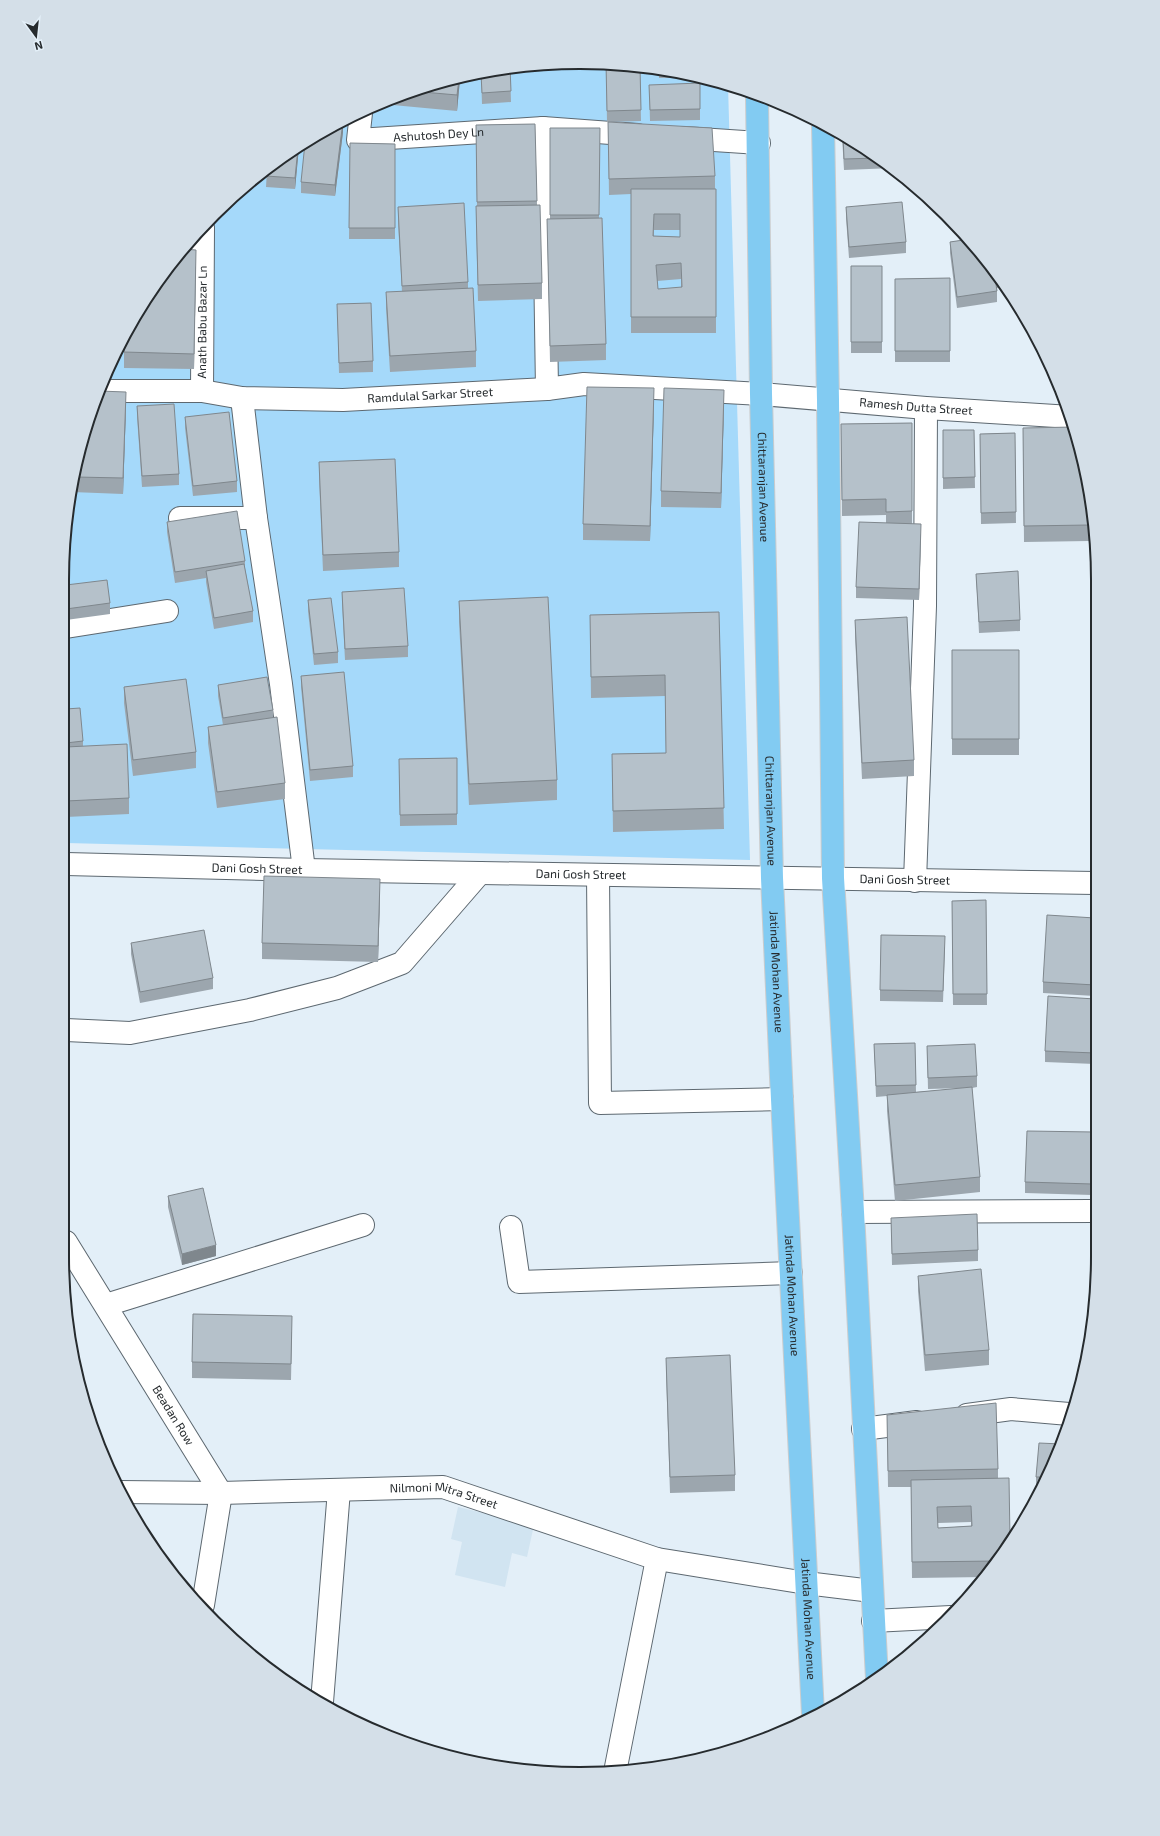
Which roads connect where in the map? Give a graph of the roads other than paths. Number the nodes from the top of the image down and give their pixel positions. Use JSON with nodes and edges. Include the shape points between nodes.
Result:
{"nodes":[{"id":1,"x":757,"y":101,"type":"edge"},
{"id":2,"x":360,"y":119,"type":"edge"},
{"id":3,"x":543,"y":128,"type":"junction"},
{"id":4,"x":823,"y":131,"type":"edge"},
{"id":5,"x":759,"y":143,"type":"junction"},
{"id":6,"x":203,"y":236,"type":"edge"},
{"id":7,"x":548,"y":389,"type":"junction"},
{"id":8,"x":105,"y":391,"type":"edge"},
{"id":9,"x":202,"y":391,"type":"junction"},
{"id":10,"x":761,"y":394,"type":"junction"},
{"id":11,"x":242,"y":398,"type":"junction"},
{"id":12,"x":828,"y":400,"type":"junction"},
{"id":13,"x":926,"y":408,"type":"junction"},
{"id":14,"x":1064,"y":417,"type":"edge"},
{"id":15,"x":180,"y":518,"type":"edge"},
{"id":16,"x":256,"y":518,"type":"junction"},
{"id":17,"x":167,"y":611,"type":"dead end"},
{"id":18,"x":69,"y":627,"type":"edge"},
{"id":19,"x":69,"y":864,"type":"edge"},
{"id":20,"x":304,"y":870,"type":"junction"},
{"id":21,"x":480,"y":873,"type":"junction"},
{"id":22,"x":598,"y":875,"type":"junction"},
{"id":23,"x":772,"y":878,"type":"junction"},
{"id":24,"x":833,"y":878,"type":"junction"},
{"id":25,"x":915,"y":881,"type":"junction"},
{"id":26,"x":1091,"y":883,"type":"edge"},
{"id":27,"x":69,"y":1030,"type":"edge"},
{"id":28,"x":782,"y":1100,"type":"junction"},
{"id":29,"x":1091,"y":1211,"type":"edge"},
{"id":30,"x":853,"y":1212,"type":"junction"},
{"id":31,"x":363,"y":1225,"type":"dead end"},
{"id":32,"x":511,"y":1227,"type":"dead end"},
{"id":33,"x":69,"y":1247,"type":"edge"},
{"id":34,"x":791,"y":1272,"type":"junction"},
{"id":35,"x":106,"y":1305,"type":"junction"},
{"id":36,"x":1066,"y":1414,"type":"edge"},
{"id":37,"x":863,"y":1428,"type":"junction"},
{"id":38,"x":339,"y":1490,"type":"junction"},
{"id":39,"x":127,"y":1492,"type":"edge"},
{"id":40,"x":221,"y":1493,"type":"junction"},
{"id":41,"x":657,"y":1559,"type":"junction"},
{"id":42,"x":806,"y":1583,"type":"junction"},
{"id":43,"x":872,"y":1591,"type":"junction"},
{"id":44,"x":204,"y":1601,"type":"edge"},
{"id":45,"x":940,"y":1618,"type":"edge"},
{"id":46,"x":873,"y":1621,"type":"junction"},
{"id":47,"x":876,"y":1672,"type":"edge"},
{"id":48,"x":322,"y":1698,"type":"edge"},
{"id":49,"x":813,"y":1711,"type":"edge"},
{"id":50,"x":616,"y":1766,"type":"edge"}],
"edges":[{"from":1,"to":5,"type":"main road","name":"Chittaranjan Avenue"},
{"from":2,"to":3,"type":"street","name":"Ashutosh Dey Ln","via":[[358,140]]},
{"from":3,"to":5,"type":"street","name":"Ashutosh Dey Ln"},
{"from":3,"to":7,"type":"street"},
{"from":4,"to":12,"type":"main road"},
{"from":5,"to":10,"type":"main road","name":"Chittaranjan Avenue"},
{"from":6,"to":9,"type":"street","name":"Anath Babu Bazar Ln"},
{"from":7,"to":10,"type":"street","name":"Ramdulal Sarkar Street","via":[[584,384]]},
{"from":7,"to":11,"type":"street","name":"Ramdulal Sarkar Street","via":[[344,400]]},
{"from":8,"to":9,"type":"street","name":"Ramdulal Sarkar Street"},
{"from":9,"to":11,"type":"street","name":"Ramdulal Sarkar Street"},
{"from":10,"to":12,"type":"street","name":"Ramesh Dutta Street"},
{"from":10,"to":23,"type":"main road","name":"Chittaranjan Avenue"},
{"from":11,"to":16,"type":"street"},
{"from":12,"to":13,"type":"street","name":"Ramesh Dutta Street"},
{"from":12,"to":24,"type":"main road"},
{"from":13,"to":14,"type":"street","name":"Ramesh Dutta Street"},
{"from":13,"to":25,"type":"street","via":[[925,606]]},
{"from":15,"to":16,"type":"street"},
{"from":16,"to":20,"type":"street","via":[[281,684]]},
{"from":17,"to":18,"type":"street"},
{"from":19,"to":20,"type":"street","name":"Dani Gosh Street"},
{"from":20,"to":21,"type":"street","name":"Dani Gosh Street"},
{"from":21,"to":22,"type":"street","name":"Dani Gosh Street"},
{"from":21,"to":27,"type":"street","via":[[402,963],[337,988],[243,1012],[130,1033]]},
{"from":22,"to":23,"type":"street","name":"Dani Gosh Street"},
{"from":22,"to":28,"type":"street","via":[[600,1103]]},
{"from":23,"to":24,"type":"street","name":"Dani Gosh Street"},
{"from":23,"to":28,"type":"main road","name":"Jatinda Mohan Avenue"},
{"from":24,"to":25,"type":"street","name":"Dani Gosh Street"},
{"from":24,"to":30,"type":"main road"},
{"from":25,"to":26,"type":"street","name":"Dani Gosh Street"},
{"from":28,"to":34,"type":"main road","name":"Jatinda Mohan Avenue"},
{"from":29,"to":30,"type":"street"},
{"from":30,"to":37,"type":"main road"},
{"from":31,"to":35,"type":"street"},
{"from":32,"to":34,"type":"street","via":[[519,1282]]},
{"from":33,"to":35,"type":"street","name":"Beadan Row"},
{"from":34,"to":42,"type":"main road","name":"Jatinda Mohan Avenue"},
{"from":35,"to":40,"type":"street","name":"Beadan Row"},
{"from":36,"to":37,"type":"street","via":[[1011,1409]]},
{"from":37,"to":43,"type":"main road"},
{"from":38,"to":40,"type":"street","name":"Nilmoni Mitra Street"},
{"from":38,"to":41,"type":"street","name":"Nilmoni Mitra Street","via":[[443,1487]]},
{"from":38,"to":48,"type":"street"},
{"from":39,"to":40,"type":"street","name":"Nilmoni Mitra Street"},
{"from":40,"to":44,"type":"street"},
{"from":41,"to":42,"type":"street","name":"Nilmoni Mitra Street"},
{"from":41,"to":50,"type":"street"},
{"from":42,"to":43,"type":"street","name":"Nilmoni Mitra Street"},
{"from":42,"to":49,"type":"main road","name":"Jatinda Mohan Avenue"},
{"from":43,"to":46,"type":"main road"},
{"from":45,"to":46,"type":"street"},
{"from":46,"to":47,"type":"main road"}]}
